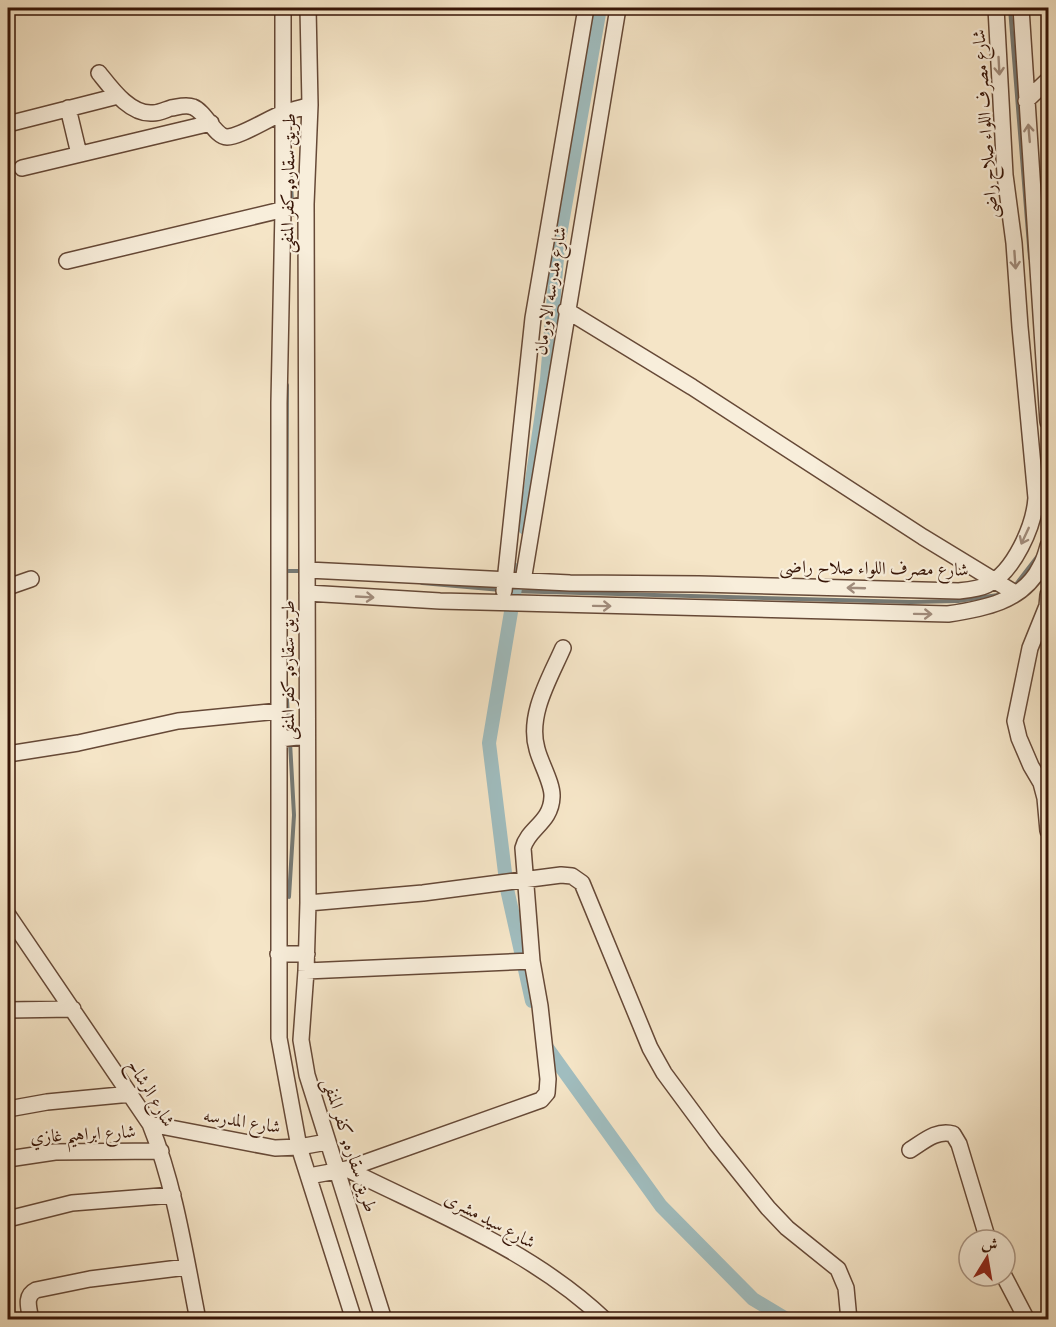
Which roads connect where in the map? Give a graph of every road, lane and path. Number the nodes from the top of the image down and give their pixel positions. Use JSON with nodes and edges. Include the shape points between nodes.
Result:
{"nodes":[{"id":1,"x":283,"y":8,"type":"edge"},
{"id":2,"x":308,"y":8,"type":"edge"},
{"id":3,"x":586,"y":8,"type":"edge"},
{"id":4,"x":618,"y":8,"type":"edge"},
{"id":5,"x":996,"y":8,"type":"edge"},
{"id":6,"x":1021,"y":8,"type":"edge"},
{"id":7,"x":99,"y":73,"type":"dead end"},
{"id":8,"x":1048,"y":80,"type":"edge"},
{"id":9,"x":118,"y":96,"type":"junction"},
{"id":10,"x":1026,"y":101,"type":"junction"},
{"id":11,"x":68,"y":108,"type":"junction"},
{"id":12,"x":296,"y":110,"type":"junction"},
{"id":13,"x":211,"y":123,"type":"junction"},
{"id":14,"x":8,"y":124,"type":"edge"},
{"id":15,"x":79,"y":154,"type":"junction"},
{"id":16,"x":22,"y":168,"type":"dead end"},
{"id":17,"x":306,"y":204,"type":"junction"},
{"id":18,"x":283,"y":210,"type":"junction"},
{"id":19,"x":67,"y":261,"type":"dead end"},
{"id":20,"x":293,"y":310,"type":"junction"},
{"id":21,"x":566,"y":310,"type":"junction"},
{"id":22,"x":1048,"y":422,"type":"edge"},
{"id":23,"x":1048,"y":546,"type":"edge"},
{"id":24,"x":308,"y":570,"type":"junction"},
{"id":25,"x":31,"y":579,"type":"dead end"},
{"id":26,"x":505,"y":580,"type":"junction"},
{"id":27,"x":994,"y":580,"type":"junction"},
{"id":28,"x":523,"y":581,"type":"junction"},
{"id":29,"x":570,"y":583,"type":"junction"},
{"id":30,"x":670,"y":583,"type":"junction"},
{"id":31,"x":8,"y":587,"type":"edge"},
{"id":32,"x":307,"y":593,"type":"junction"},
{"id":33,"x":1015,"y":593,"type":"junction"},
{"id":34,"x":1048,"y":595,"type":"edge"},
{"id":35,"x":502,"y":603,"type":"junction"},
{"id":36,"x":570,"y":605,"type":"junction"},
{"id":37,"x":672,"y":607,"type":"junction"},
{"id":38,"x":563,"y":648,"type":"dead end"},
{"id":39,"x":279,"y":711,"type":"junction"},
{"id":40,"x":293,"y":737,"type":"junction"},
{"id":41,"x":8,"y":754,"type":"edge"},
{"id":42,"x":1048,"y":831,"type":"edge"},
{"id":43,"x":525,"y":880,"type":"junction"},
{"id":44,"x":308,"y":903,"type":"junction"},
{"id":45,"x":8,"y":915,"type":"edge"},
{"id":46,"x":281,"y":954,"type":"junction"},
{"id":47,"x":304,"y":954,"type":"junction"},
{"id":48,"x":532,"y":960,"type":"junction"},
{"id":49,"x":306,"y":971,"type":"junction"},
{"id":50,"x":73,"y":1009,"type":"junction"},
{"id":51,"x":8,"y":1010,"type":"edge"},
{"id":52,"x":131,"y":1094,"type":"junction"},
{"id":53,"x":8,"y":1108,"type":"edge"},
{"id":54,"x":150,"y":1124,"type":"junction"},
{"id":55,"x":327,"y":1142,"type":"junction"},
{"id":56,"x":299,"y":1147,"type":"junction"},
{"id":57,"x":910,"y":1150,"type":"dead end"},
{"id":58,"x":161,"y":1151,"type":"junction"},
{"id":59,"x":8,"y":1159,"type":"edge"},
{"id":60,"x":342,"y":1170,"type":"junction"},
{"id":61,"x":309,"y":1176,"type":"junction"},
{"id":62,"x":173,"y":1196,"type":"junction"},
{"id":63,"x":8,"y":1219,"type":"edge"},
{"id":64,"x":984,"y":1228,"type":"edge"},
{"id":65,"x":187,"y":1267,"type":"junction"},
{"id":66,"x":1010,"y":1288,"type":"edge"},
{"id":67,"x":31,"y":1320,"type":"edge"},
{"id":68,"x":198,"y":1320,"type":"edge"},
{"id":69,"x":354,"y":1320,"type":"edge"},
{"id":70,"x":384,"y":1320,"type":"edge"},
{"id":71,"x":605,"y":1320,"type":"edge"},
{"id":72,"x":849,"y":1320,"type":"edge"},
{"id":73,"x":1027,"y":1320,"type":"edge"}],
"edges":[{"from":1,"to":12,"type":"street","name":"طريق سقاره, كفر المنفى"},
{"from":2,"to":12,"type":"street","name":"طريق سقاره, كفر المنفى"},
{"from":3,"to":26,"type":"street","name":"شارع مدرسه الاورمان","via":[[533,318]]},
{"from":4,"to":21,"type":"street","name":"شارع مدرسه الاورمان"},
{"from":5,"to":27,"type":"street","name":"شارع مصرف اللواء صلاح راضى","one_way":true,"via":[[1005,175],[1036,498],[1026,535]]},
{"from":6,"to":10,"type":"street"},
{"from":7,"to":9,"type":"street"},
{"from":8,"to":10,"type":"street"},
{"from":9,"to":11,"type":"street"},
{"from":9,"to":13,"type":"street","via":[[144,112],[192,106]]},
{"from":22,"to":10,"type":"street","one_way":true},
{"from":11,"to":14,"type":"street"},
{"from":11,"to":15,"type":"street"},
{"from":12,"to":13,"type":"street","via":[[228,137],[219,134]]},
{"from":12,"to":17,"type":"street","name":"طريق سقاره, كفر المنفى"},
{"from":12,"to":18,"type":"street","name":"طريق سقاره, كفر المنفى"},
{"from":13,"to":15,"type":"street"},
{"from":15,"to":16,"type":"street"},
{"from":17,"to":18,"type":"street"},
{"from":17,"to":20,"type":"street","name":"طريق سقاره, كفر المنفى"},
{"from":18,"to":19,"type":"street"},
{"from":18,"to":20,"type":"street","name":"طريق سقاره, كفر المنفى"},
{"from":20,"to":24,"type":"street","name":"طريق سقاره, كفر المنفى"},
{"from":20,"to":39,"type":"street","name":"طريق سقاره, كفر المنفى","via":[[279,402]]},
{"from":21,"to":27,"type":"street"},
{"from":21,"to":28,"type":"street","name":"شارع مدرسه الاورمان"},
{"from":23,"to":33,"type":"street","via":[[1040,569]]},
{"from":24,"to":26,"type":"street","name":"شارع مصرف اللواء صلاح راضى"},
{"from":24,"to":32,"type":"street","name":"طريق سقاره, كفر المنفى"},
{"from":25,"to":31,"type":"street"},
{"from":26,"to":28,"type":"street","name":"شارع مصرف اللواء صلاح راضى"},
{"from":26,"to":35,"type":"street","name":"شارع مدرسه الاورمان"},
{"from":27,"to":30,"type":"street","name":"شارع مصرف اللواء صلاح راضى","one_way":true,"via":[[959,591]]},
{"from":27,"to":33,"type":"street"},
{"from":28,"to":29,"type":"street","name":"شارع مصرف اللواء صلاح راضى"},
{"from":29,"to":30,"type":"street","name":"شارع مصرف اللواء صلاح راضى"},
{"from":29,"to":36,"type":"street"},
{"from":30,"to":37,"type":"street"},
{"from":32,"to":35,"type":"street","one_way":true},
{"from":32,"to":40,"type":"street","name":"طريق سقاره, كفر المنفى"},
{"from":37,"to":33,"type":"street","one_way":true,"via":[[948,614],[984,609]]},
{"from":34,"to":42,"type":"street","via":[[1030,648],[1016,721],[1019,738],[1041,783]]},
{"from":35,"to":36,"type":"street"},
{"from":36,"to":37,"type":"street","one_way":true},
{"from":38,"to":43,"type":"street","via":[[541,698],[533,737],[552,795],[543,822],[525,841]]},
{"from":39,"to":40,"type":"street","name":"طريق سقاره, كفر المنفى"},
{"from":39,"to":41,"type":"street","via":[[200,718]]},
{"from":40,"to":44,"type":"street","name":"طريق سقاره, كفر المنفى"},
{"from":40,"to":46,"type":"street","name":"طريق سقاره, كفر المنفى"},
{"from":43,"to":44,"type":"street"},
{"from":43,"to":48,"type":"street"},
{"from":43,"to":72,"type":"street","via":[[561,875],[582,883],[650,1048],[664,1072],[768,1208],[838,1269],[846,1288]]},
{"from":44,"to":47,"type":"street","name":"طريق سقاره, كفر المنفى"},
{"from":45,"to":50,"type":"street","name":"شارع الرشاح"},
{"from":46,"to":47,"type":"street"},
{"from":46,"to":56,"type":"street","name":"طريق سقاره, كفر المنفى","via":[[279,1038]]},
{"from":47,"to":49,"type":"street","name":"طريق سقاره, كفر المنفى"},
{"from":48,"to":49,"type":"street"},
{"from":48,"to":60,"type":"street","via":[[549,1079],[547,1093],[541,1100]]},
{"from":49,"to":55,"type":"street","name":"طريق سقاره, كفر المنفى","via":[[301,1040]]},
{"from":50,"to":51,"type":"street"},
{"from":50,"to":52,"type":"street","name":"شارع الرشاح"},
{"from":52,"to":53,"type":"street"},
{"from":52,"to":54,"type":"street","name":"شارع الرشاح"},
{"from":54,"to":56,"type":"street","name":"شارع المدرسه","via":[[262,1146]]},
{"from":54,"to":58,"type":"street","name":"شارع الرشاح"},
{"from":55,"to":56,"type":"street","name":"شارع المدرسه"},
{"from":55,"to":60,"type":"street","name":"طريق سقاره, كفر المنفى"},
{"from":56,"to":61,"type":"street","name":"طريق سقاره, كفر المنفى"},
{"from":57,"to":64,"type":"street","via":[[939,1132],[953,1134]]},
{"from":58,"to":59,"type":"street","name":"شارع ابراهيم غازي","via":[[55,1152]]},
{"from":58,"to":62,"type":"street","name":"شارع الرشاح"},
{"from":60,"to":61,"type":"street"},
{"from":60,"to":70,"type":"street","name":"طريق سقاره, كفر المنفى"},
{"from":60,"to":71,"type":"street","name":"شارع سيد مشرى","via":[[484,1237],[537,1267],[578,1295]]},
{"from":61,"to":69,"type":"street","name":"طريق سقاره, كفر المنفى"},
{"from":62,"to":63,"type":"street","via":[[72,1203]]},
{"from":62,"to":65,"type":"street","name":"شارع الرشاح"},
{"from":65,"to":67,"type":"street","via":[[36,1290],[28,1298]]},
{"from":65,"to":68,"type":"street","name":"شارع الرشاح"},
{"from":66,"to":73,"type":"street"}]}
